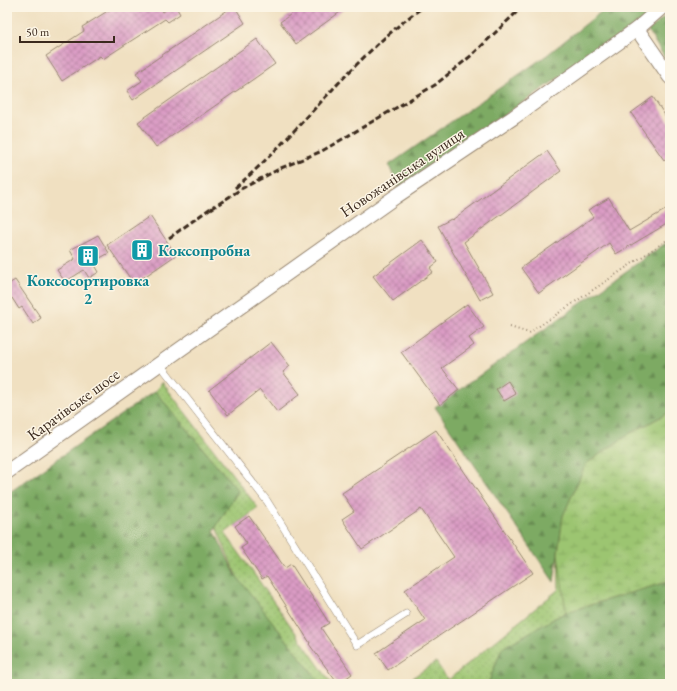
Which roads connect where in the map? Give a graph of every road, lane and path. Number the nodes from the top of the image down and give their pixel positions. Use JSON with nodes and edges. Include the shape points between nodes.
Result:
{"nodes":[{"id":1,"x":662,"y":7,"type":"edge"},
{"id":2,"x":636,"y":29,"type":"junction"},
{"id":3,"x":670,"y":77,"type":"edge"},
{"id":4,"x":670,"y":238,"type":"edge"},
{"id":5,"x":510,"y":327,"type":"dead end"},
{"id":6,"x":159,"y":363,"type":"junction"},
{"id":7,"x":7,"y":472,"type":"edge"},
{"id":8,"x":406,"y":614,"type":"dead end"}],
"edges":[{"from":1,"to":2,"type":"street","name":"Новожанівська вулиця"},
{"from":2,"to":3,"type":"street"},
{"from":2,"to":6,"type":"street","name":"Новожанівська вулиця","via":[[514,117],[395,197]]},
{"from":4,"to":5,"type":"path","via":[[529,333]]},
{"from":6,"to":7,"type":"street","name":"Карачівське шосе"},
{"from":6,"to":8,"type":"lane","via":[[267,501],[357,645]]}]}
